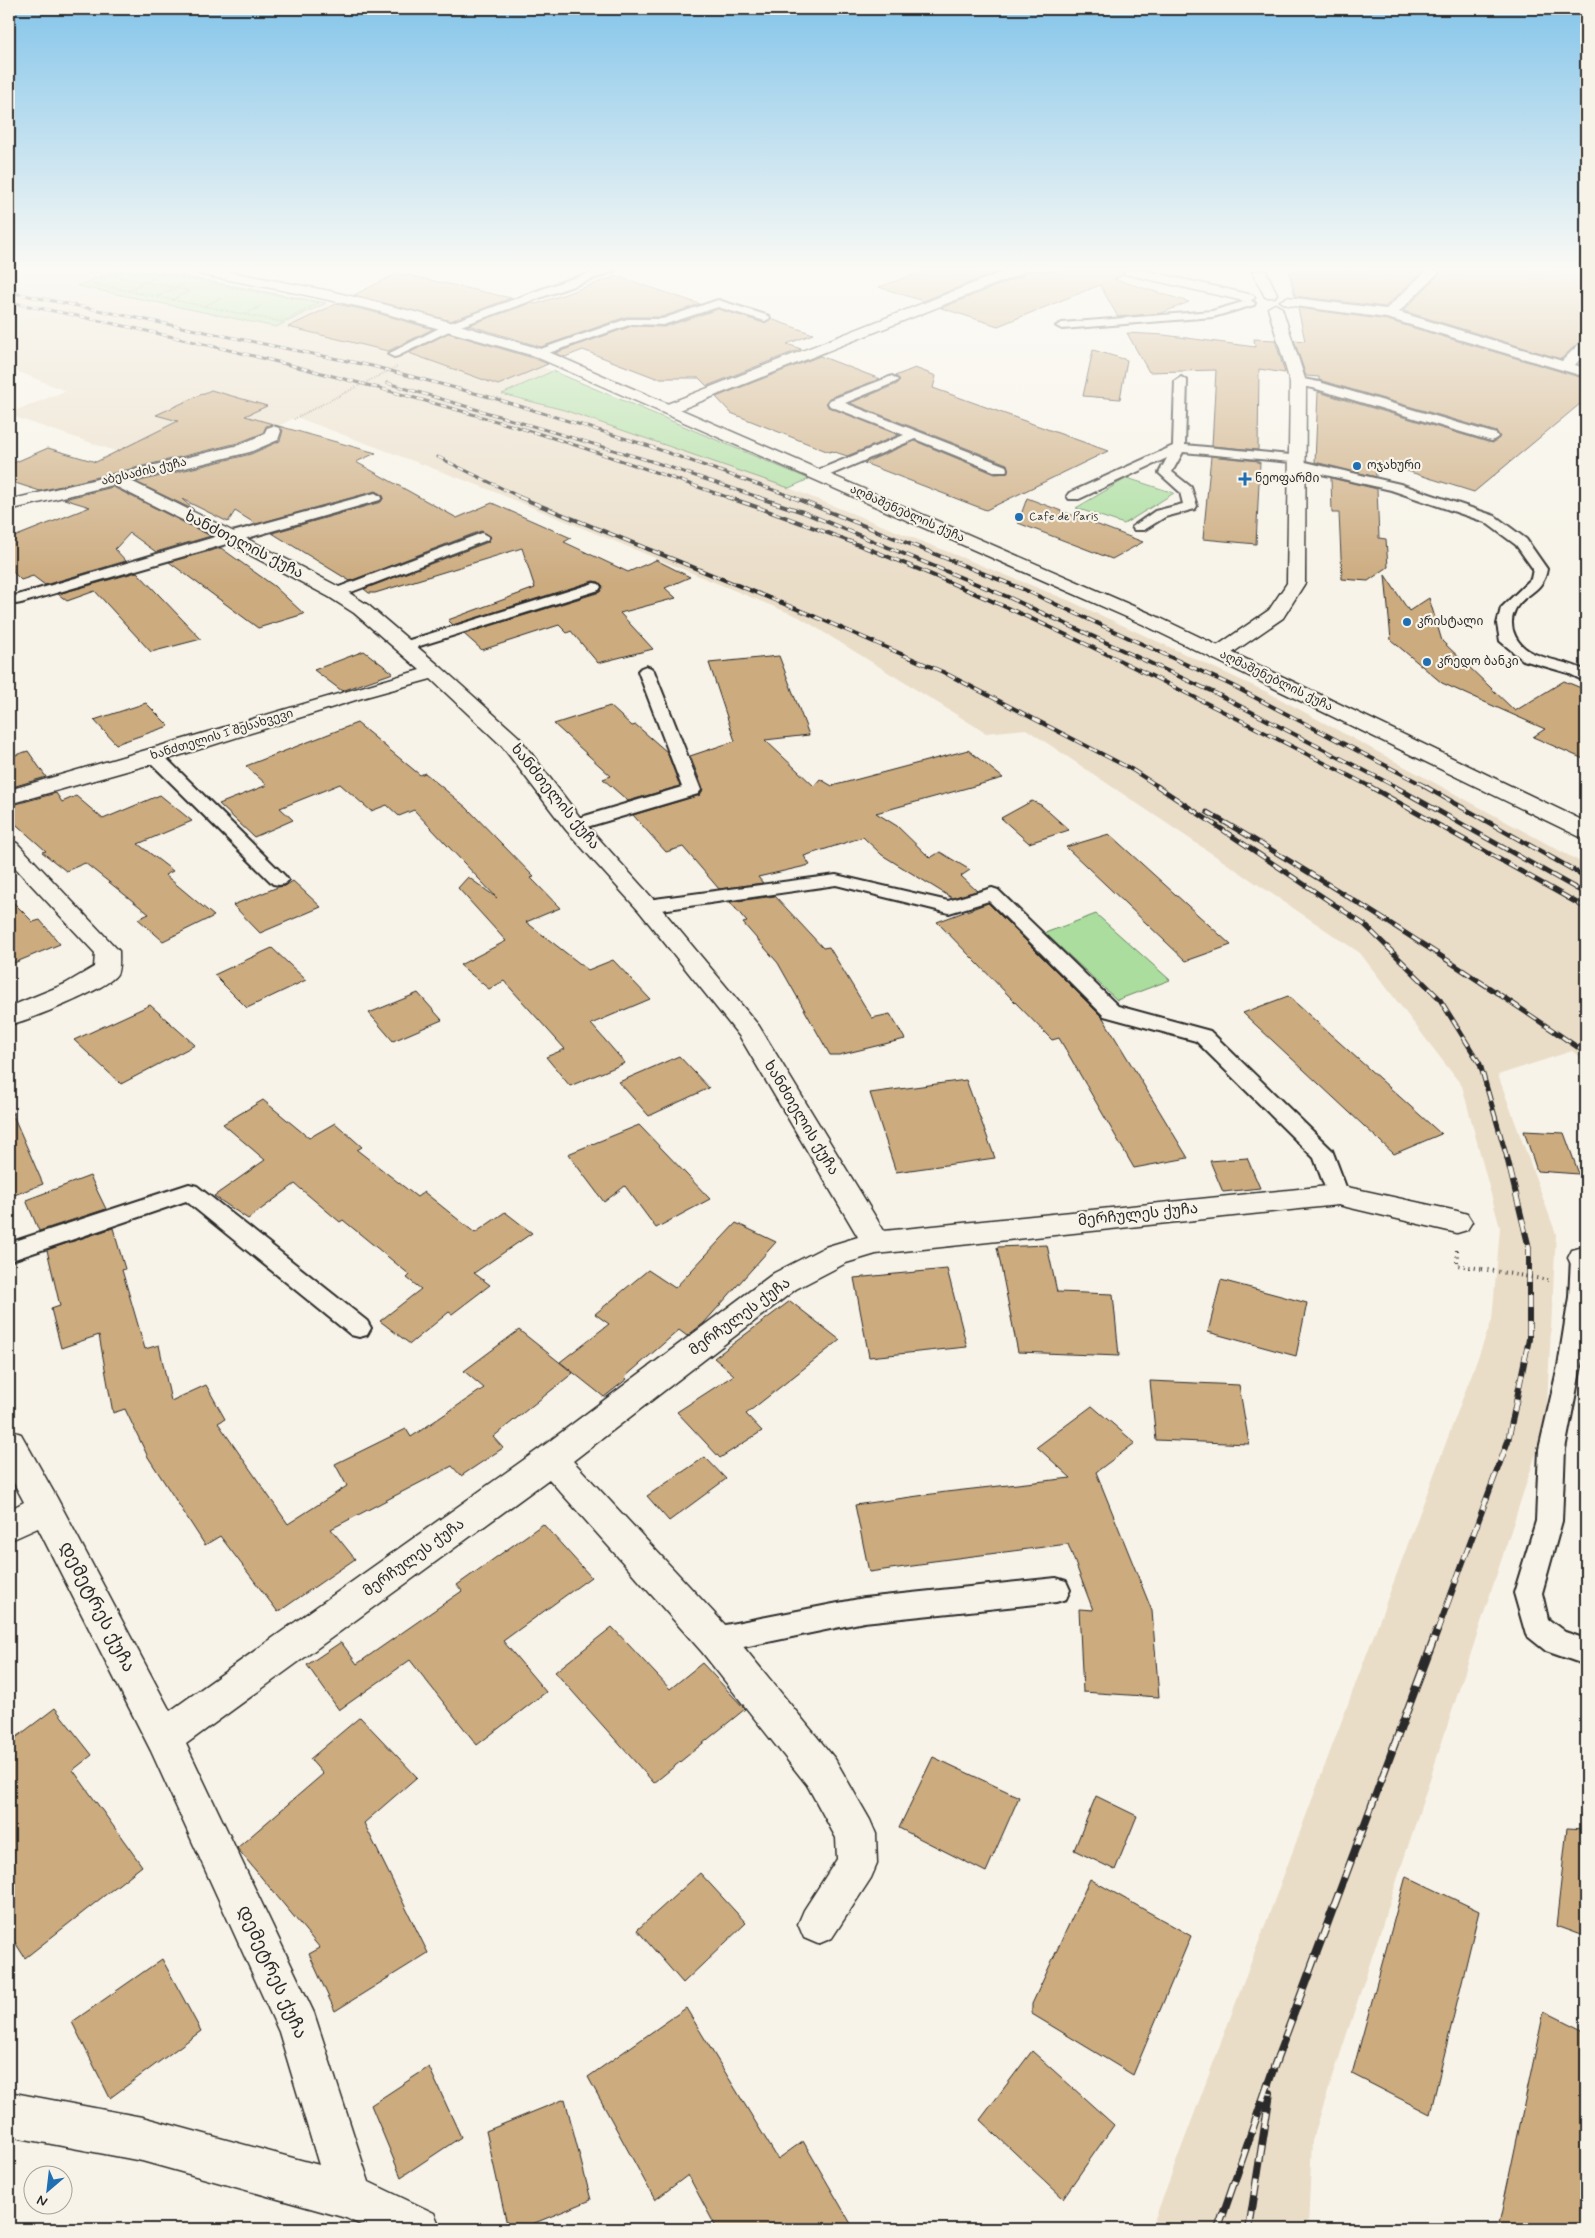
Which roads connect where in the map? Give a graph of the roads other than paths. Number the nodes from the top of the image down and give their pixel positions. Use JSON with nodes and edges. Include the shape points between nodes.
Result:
{"nodes":[{"id":1,"x":590,"y":375,"type":"edge"},
{"id":2,"x":753,"y":375,"type":"edge"},
{"id":3,"x":1296,"y":375,"type":"edge"},
{"id":4,"x":892,"y":380,"type":"dead end"},
{"id":5,"x":1181,"y":381,"type":"dead end"},
{"id":6,"x":1298,"y":382,"type":"junction"},
{"id":7,"x":668,"y":409,"type":"junction"},
{"id":8,"x":273,"y":431,"type":"dead end"},
{"id":9,"x":914,"y":435,"type":"junction"},
{"id":10,"x":1492,"y":437,"type":"dead end"},
{"id":11,"x":1179,"y":448,"type":"junction"},
{"id":12,"x":1296,"y":461,"type":"junction"},
{"id":13,"x":1001,"y":469,"type":"dead end"},
{"id":14,"x":818,"y":475,"type":"junction"},
{"id":15,"x":113,"y":479,"type":"junction"},
{"id":16,"x":1074,"y":496,"type":"dead end"},
{"id":17,"x":375,"y":497,"type":"dead end"},
{"id":18,"x":9,"y":505,"type":"edge"},
{"id":19,"x":1139,"y":527,"type":"dead end"},
{"id":20,"x":230,"y":537,"type":"junction"},
{"id":21,"x":482,"y":537,"type":"dead end"},
{"id":22,"x":594,"y":587,"type":"dead end"},
{"id":23,"x":336,"y":593,"type":"junction"},
{"id":24,"x":16,"y":600,"type":"dead end"},
{"id":25,"x":405,"y":646,"type":"junction"},
{"id":26,"x":1218,"y":654,"type":"junction"},
{"id":27,"x":646,"y":671,"type":"dead end"},
{"id":28,"x":435,"y":672,"type":"junction"},
{"id":29,"x":1586,"y":676,"type":"edge"},
{"id":30,"x":154,"y":756,"type":"junction"},
{"id":31,"x":9,"y":797,"type":"edge"},
{"id":32,"x":574,"y":825,"type":"junction"},
{"id":33,"x":1586,"y":830,"type":"edge"},
{"id":34,"x":9,"y":848,"type":"edge"},
{"id":35,"x":278,"y":880,"type":"dead end"},
{"id":36,"x":647,"y":906,"type":"junction"},
{"id":37,"x":9,"y":1017,"type":"edge"},
{"id":38,"x":1338,"y":1194,"type":"junction"},
{"id":39,"x":1457,"y":1231,"type":"road end"},
{"id":40,"x":876,"y":1244,"type":"junction"},
{"id":41,"x":9,"y":1252,"type":"edge"},
{"id":42,"x":1584,"y":1258,"type":"edge"},
{"id":43,"x":359,"y":1328,"type":"dead end"},
{"id":44,"x":9,"y":1444,"type":"edge"},
{"id":45,"x":551,"y":1459,"type":"junction"},
{"id":46,"x":45,"y":1508,"type":"junction"},
{"id":47,"x":9,"y":1526,"type":"edge"},
{"id":48,"x":1056,"y":1590,"type":"dead end"},
{"id":49,"x":715,"y":1640,"type":"junction"},
{"id":50,"x":1586,"y":1652,"type":"edge"},
{"id":51,"x":164,"y":1738,"type":"junction"},
{"id":52,"x":818,"y":1924,"type":"dead end"},
{"id":53,"x":9,"y":2114,"type":"edge"},
{"id":54,"x":351,"y":2197,"type":"junction"},
{"id":55,"x":418,"y":2229,"type":"edge"}],
"edges":[{"from":1,"to":7,"type":"street","name":"აღმაშენებლის ქუჩა"},
{"from":2,"to":7,"type":"street"},
{"from":3,"to":6,"type":"street"},
{"from":4,"to":9,"type":"lane","via":[[834,403]]},
{"from":5,"to":11,"type":"lane"},
{"from":6,"to":10,"type":"lane"},
{"from":6,"to":12,"type":"street"},
{"from":7,"to":14,"type":"street","name":"აღმაშენებლის ქუჩა"},
{"from":8,"to":15,"type":"street","name":"აბესაძის ქუჩა","via":[[272,437],[244,449]]},
{"from":9,"to":13,"type":"lane"},
{"from":9,"to":14,"type":"lane"},
{"from":11,"to":12,"type":"lane"},
{"from":11,"to":16,"type":"lane"},
{"from":11,"to":19,"type":"lane","via":[[1165,473],[1186,490],[1190,506],[1160,514]]},
{"from":12,"to":26,"type":"street","via":[[1296,583],[1276,614]]},
{"from":12,"to":29,"type":"lane","via":[[1395,487],[1490,519],[1508,532],[1520,542],[1540,569],[1538,580],[1508,608],[1504,624],[1508,641],[1528,657]]},
{"from":14,"to":26,"type":"street","name":"აღმაშენებლის ქუჩა","via":[[1149,620]]},
{"from":15,"to":18,"type":"street","name":"აბესაძის ქუჩა"},
{"from":15,"to":20,"type":"street","name":"ხანძთელის ქუჩა"},
{"from":17,"to":20,"type":"lane"},
{"from":20,"to":23,"type":"street","name":"ხანძთელის ქუჩა"},
{"from":20,"to":24,"type":"lane"},
{"from":21,"to":23,"type":"lane"},
{"from":22,"to":25,"type":"lane"},
{"from":23,"to":25,"type":"street","name":"ხანძთელის ქუჩა","via":[[361,609]]},
{"from":25,"to":28,"type":"street","name":"ხანძთელის ქუჩა"},
{"from":26,"to":33,"type":"street","name":"აღმაშენებლის ქუჩა"},
{"from":27,"to":32,"type":"lane","via":[[692,790]]},
{"from":28,"to":30,"type":"street","name":"ხანძთელის I შესახვევი"},
{"from":28,"to":32,"type":"street","name":"ხანძთელის ქუჩა","via":[[510,742]]},
{"from":30,"to":31,"type":"street","name":"ხანძთელის I შესახვევი"},
{"from":30,"to":35,"type":"lane"},
{"from":32,"to":36,"type":"street","name":"ხანძთელის ქუჩა"},
{"from":34,"to":37,"type":"street","via":[[107,951],[106,971],[74,990]]},
{"from":36,"to":38,"type":"lane","via":[[836,880],[949,907],[992,894],[1111,1011],[1203,1036],[1324,1155]]},
{"from":36,"to":40,"type":"street","name":"ხანძთელის ქუჩა","via":[[750,1032]]},
{"from":38,"to":39,"type":"street","name":"მერჩულეს ქუჩა"},
{"from":38,"to":40,"type":"street","name":"მერჩულეს ქუჩა"},
{"from":40,"to":45,"type":"street","name":"მერჩულეს ქუჩა","via":[[836,1255],[785,1281]]},
{"from":41,"to":43,"type":"lane","via":[[189,1192]]},
{"from":42,"to":50,"type":"lane","via":[[1570,1366],[1552,1449],[1549,1521],[1528,1593],[1536,1626],[1556,1642]]},
{"from":44,"to":46,"type":"street","name":"დემეტრეს ქუჩა"},
{"from":45,"to":49,"type":"street"},
{"from":45,"to":51,"type":"street","name":"მერჩულეს ქუჩა"},
{"from":46,"to":47,"type":"street"},
{"from":46,"to":51,"type":"street","name":"დემეტრეს ქუჩა"},
{"from":48,"to":49,"type":"lane","via":[[864,1610]]},
{"from":49,"to":52,"type":"street","via":[[822,1772],[856,1834],[857,1864]]},
{"from":51,"to":54,"type":"street","name":"დემეტრეს ქუჩა","via":[[299,2028]]},
{"from":53,"to":54,"type":"street","via":[[142,2139]]},
{"from":54,"to":55,"type":"street"}]}
